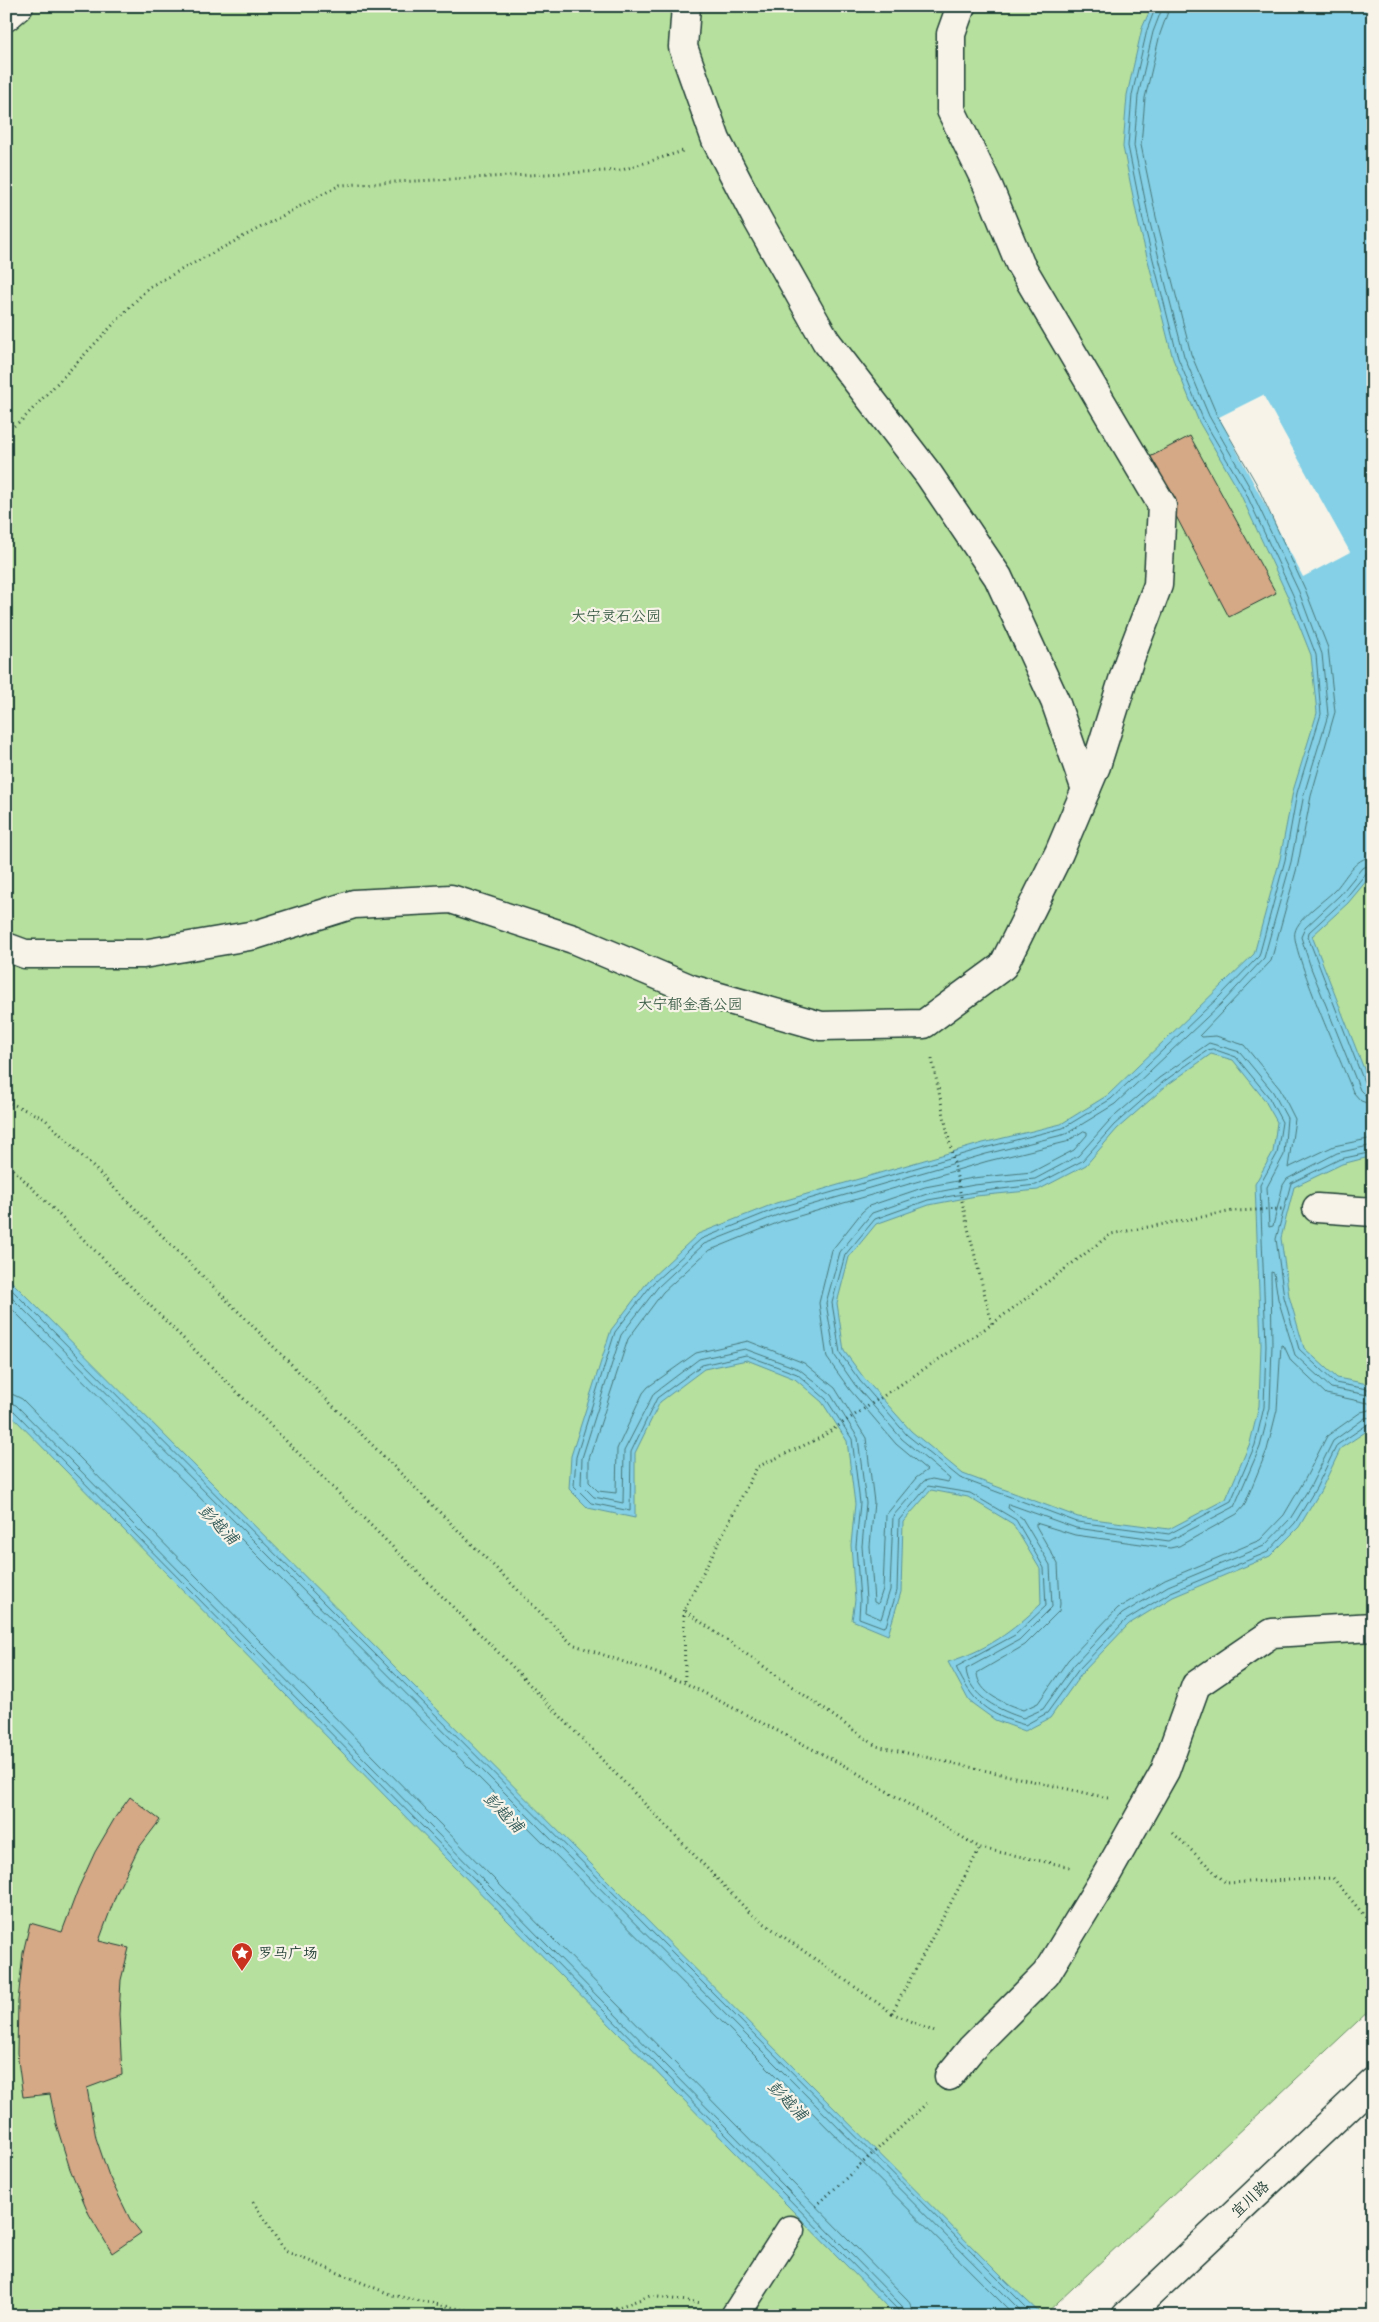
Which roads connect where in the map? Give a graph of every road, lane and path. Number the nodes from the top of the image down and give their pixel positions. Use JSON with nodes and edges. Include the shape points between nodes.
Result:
{"nodes":[{"id":1,"x":19,"y":6,"type":"edge"},
{"id":2,"x":686,"y":6,"type":"edge"},
{"id":3,"x":961,"y":6,"type":"edge"},
{"id":4,"x":6,"y":17,"type":"edge"},
{"id":5,"x":716,"y":140,"type":"junction"},
{"id":6,"x":6,"y":432,"type":"edge"},
{"id":7,"x":1086,"y":790,"type":"junction"},
{"id":8,"x":6,"y":946,"type":"edge"},
{"id":9,"x":924,"y":1024,"type":"junction"},
{"id":10,"x":6,"y":1100,"type":"edge"},
{"id":11,"x":6,"y":1162,"type":"edge"},
{"id":12,"x":1317,"y":1208,"type":"joint"},
{"id":13,"x":1373,"y":1212,"type":"edge"},
{"id":14,"x":992,"y":1324,"type":"junction"},
{"id":15,"x":684,"y":1610,"type":"junction"},
{"id":16,"x":1373,"y":1627,"type":"edge"},
{"id":17,"x":685,"y":1683,"type":"junction"},
{"id":18,"x":1145,"y":1806,"type":"junction"},
{"id":19,"x":980,"y":1848,"type":"junction"},
{"id":20,"x":1107,"y":1874,"type":"junction"},
{"id":21,"x":1373,"y":1926,"type":"edge"},
{"id":22,"x":892,"y":2013,"type":"junction"},
{"id":23,"x":971,"y":2049,"type":"junction"},
{"id":24,"x":949,"y":2076,"type":"joint"},
{"id":25,"x":1373,"y":2083,"type":"edge"},
{"id":26,"x":253,"y":2202,"type":"dead end"},
{"id":27,"x":790,"y":2230,"type":"joint"},
{"id":28,"x":738,"y":2312,"type":"edge"},
{"id":29,"x":1126,"y":2316,"type":"edge"}],
"edges":[{"from":1,"to":4,"type":"street"},
{"from":2,"to":5,"type":"street","via":[[683,47]]},
{"from":3,"to":7,"type":"street","via":[[951,34],[951,110],[989,188],[1020,264],[1162,506],[1158,585]]},
{"from":5,"to":6,"type":"path","via":[[622,170],[340,185],[149,287],[23,419]]},
{"from":5,"to":7,"type":"street","via":[[826,341],[929,475],[998,578],[1055,701]]},
{"from":7,"to":9,"type":"street","via":[[1003,966]]},
{"from":8,"to":9,"type":"street","via":[[25,954],[143,954],[254,935],[354,904],[451,898],[573,939],[691,989],[821,1026]]},
{"from":9,"to":14,"type":"path"},
{"from":10,"to":17,"type":"path","via":[[46,1119],[572,1644]]},
{"from":11,"to":22,"type":"path","via":[[508,1661],[751,1914]]},
{"from":12,"to":13,"type":"street"},
{"from":12,"to":14,"type":"path","via":[[1233,1211],[1111,1234]]},
{"from":14,"to":15,"type":"path","via":[[820,1438],[757,1467]]},
{"from":15,"to":17,"type":"path"},
{"from":15,"to":18,"type":"path","via":[[876,1746]]},
{"from":16,"to":18,"type":"street","via":[[1272,1633],[1196,1685],[1165,1771]]},
{"from":17,"to":19,"type":"path","via":[[849,1768]]},
{"from":18,"to":20,"type":"street"},
{"from":18,"to":21,"type":"path","via":[[1226,1883],[1333,1878]]},
{"from":19,"to":20,"type":"path"},
{"from":19,"to":22,"type":"path"},
{"from":20,"to":23,"type":"street","via":[[1046,1974]]},
{"from":22,"to":23,"type":"path"},
{"from":23,"to":24,"type":"street"},
{"from":24,"to":27,"type":"path","via":[[926,2104]]},
{"from":25,"to":29,"type":"street","name":"宜川路"},
{"from":26,"to":28,"type":"path","via":[[285,2251],[392,2295],[465,2310],[542,2316],[607,2311],[650,2296]]},
{"from":27,"to":28,"type":"street"}]}
